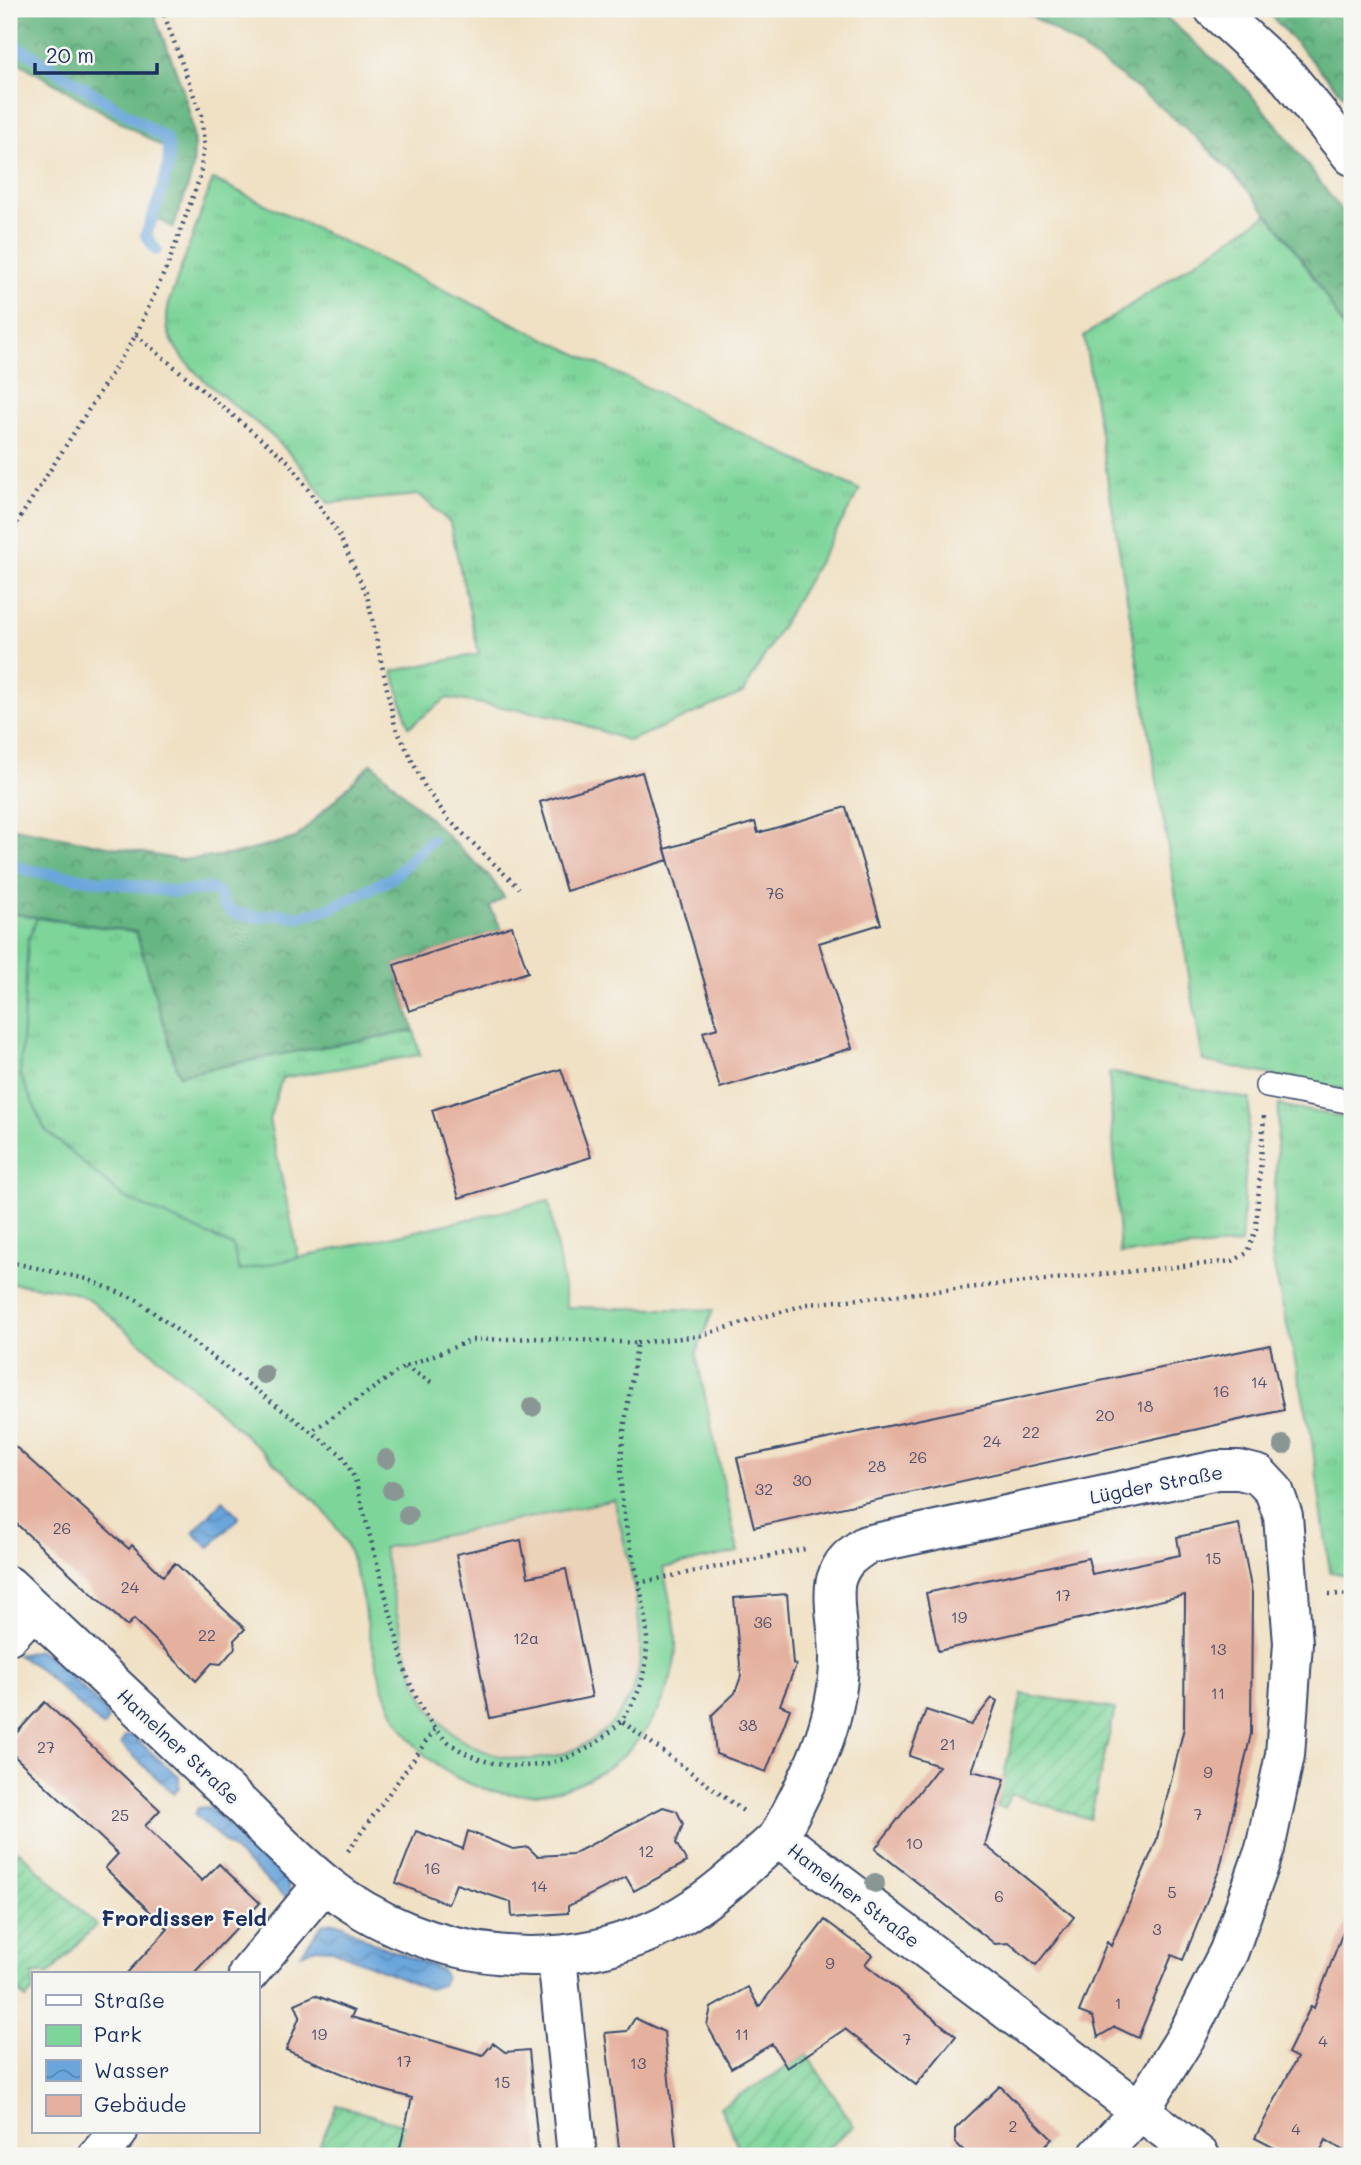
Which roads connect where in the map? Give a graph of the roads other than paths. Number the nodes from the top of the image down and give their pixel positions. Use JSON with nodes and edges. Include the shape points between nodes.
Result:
{"nodes":[{"id":1,"x":1214,"y":9,"type":"edge"},
{"id":2,"x":1352,"y":156,"type":"edge"},
{"id":3,"x":1267,"y":1086,"type":"road end"},
{"id":4,"x":1352,"y":1102,"type":"edge"},
{"id":5,"x":17,"y":1610,"type":"edge"},
{"id":6,"x":778,"y":1837,"type":"junction"},
{"id":7,"x":324,"y":1884,"type":"junction"},
{"id":8,"x":557,"y":1957,"type":"junction"},
{"id":9,"x":250,"y":1972,"type":"edge"},
{"id":10,"x":1139,"y":2112,"type":"junction"},
{"id":11,"x":116,"y":2134,"type":"edge"},
{"id":12,"x":98,"y":2156,"type":"edge"},
{"id":13,"x":577,"y":2156,"type":"edge"},
{"id":14,"x":1098,"y":2156,"type":"edge"},
{"id":15,"x":1200,"y":2156,"type":"edge"}],
"edges":[{"from":1,"to":2,"type":"street","via":[[1288,77]]},
{"from":3,"to":4,"type":"lane"},
{"from":5,"to":7,"type":"street","name":"Hamelner Straße"},
{"from":6,"to":8,"type":"street","name":"Hamelner Straße","via":[[685,1914],[638,1938]]},
{"from":6,"to":10,"type":"street","name":"Hamelner Straße"},
{"from":6,"to":10,"type":"street","name":"Lügder Straße","via":[[815,1769],[831,1717],[839,1663],[835,1584],[843,1560],[866,1545],[1217,1470],[1259,1475],[1274,1491],[1283,1516],[1293,1643],[1286,1755],[1265,1849],[1229,1951],[1187,2035]]},
{"from":7,"to":8,"type":"street","name":"Hamelner Straße","via":[[392,1926],[455,1948]]},
{"from":7,"to":9,"type":"street"},
{"from":8,"to":13,"type":"street"},
{"from":10,"to":14,"type":"street","name":"Lügder Straße"},
{"from":10,"to":15,"type":"street","name":"Hamelner Straße"},
{"from":11,"to":12,"type":"street"}]}
